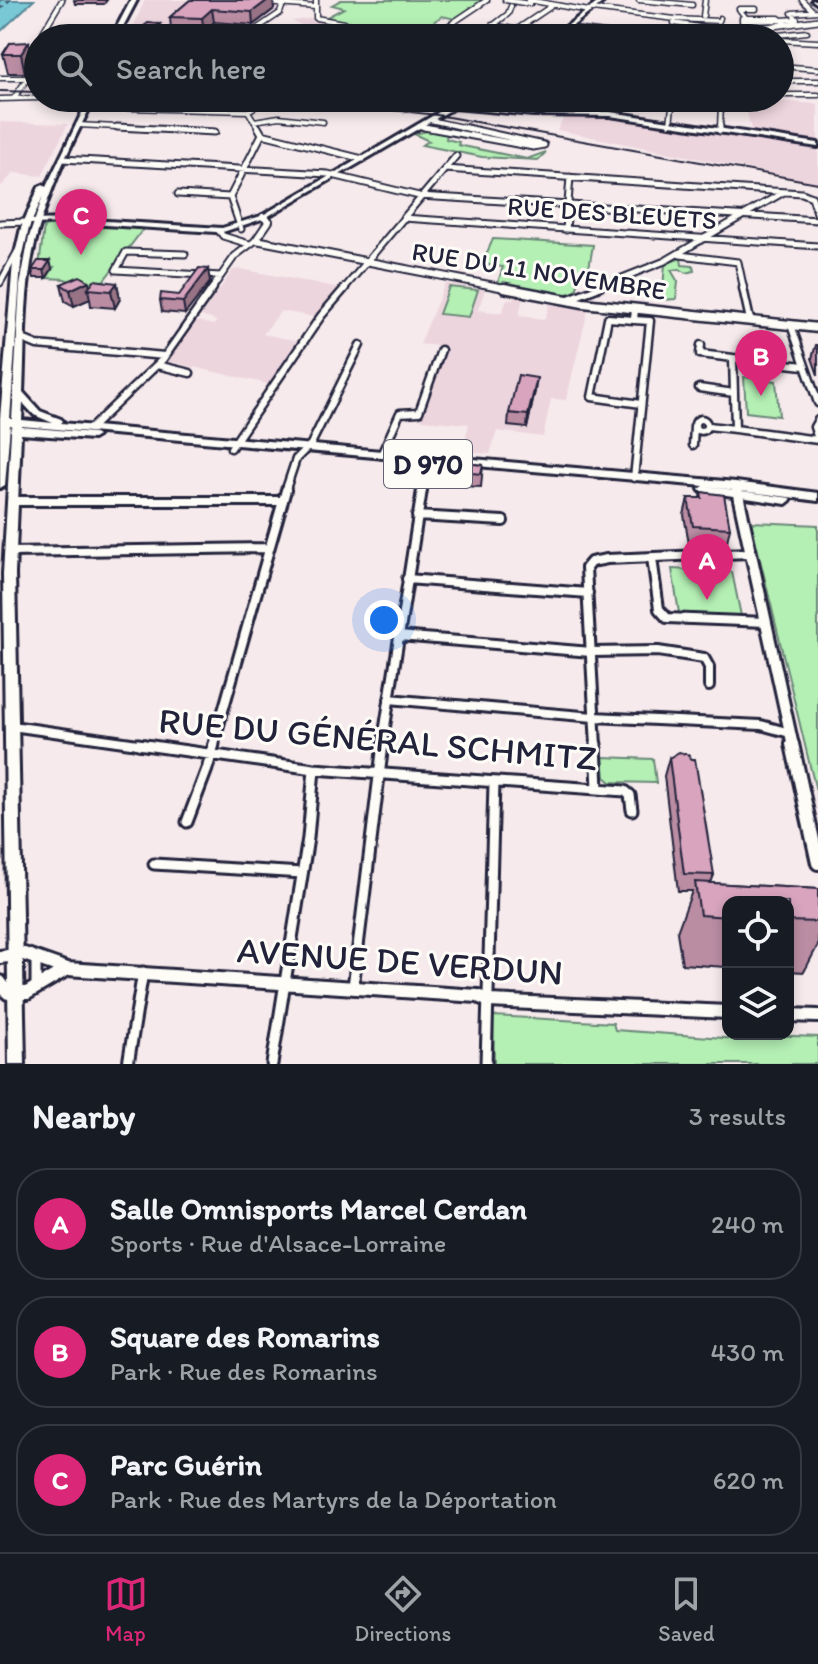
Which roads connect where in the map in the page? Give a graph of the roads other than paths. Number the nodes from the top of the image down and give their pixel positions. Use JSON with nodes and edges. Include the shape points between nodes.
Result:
{"nodes":[{"id":1,"x":62,"y":0,"type":"edge"},
{"id":2,"x":134,"y":0,"type":"edge"},
{"id":3,"x":140,"y":0,"type":"edge"},
{"id":4,"x":316,"y":0,"type":"edge"},
{"id":5,"x":487,"y":0,"type":"edge"},
{"id":6,"x":505,"y":0,"type":"edge"},
{"id":7,"x":528,"y":0,"type":"edge"},
{"id":8,"x":604,"y":0,"type":"edge"},
{"id":9,"x":639,"y":0,"type":"edge"},
{"id":10,"x":705,"y":0,"type":"edge"},
{"id":11,"x":802,"y":0,"type":"edge"},
{"id":12,"x":262,"y":3,"type":"edge"},
{"id":13,"x":283,"y":4,"type":"junction"},
{"id":14,"x":692,"y":5,"type":"dead end"},
{"id":15,"x":511,"y":6,"type":"dead end"},
{"id":16,"x":550,"y":6,"type":"junction"},
{"id":17,"x":315,"y":7,"type":"junction"},
{"id":18,"x":756,"y":9,"type":"dead end"},
{"id":19,"x":591,"y":10,"type":"junction"},
{"id":20,"x":815,"y":11,"type":"edge"},
{"id":21,"x":703,"y":16,"type":"dead end"},
{"id":22,"x":720,"y":18,"type":"dead end"},
{"id":23,"x":675,"y":19,"type":"junction"},
{"id":24,"x":818,"y":20,"type":"edge"},
{"id":25,"x":785,"y":23,"type":"junction"},
{"id":26,"x":48,"y":24,"type":"edge"},
{"id":27,"x":121,"y":24,"type":"edge"},
{"id":28,"x":123,"y":24,"type":"edge"},
{"id":29,"x":264,"y":24,"type":"edge"},
{"id":30,"x":351,"y":24,"type":"edge"},
{"id":31,"x":451,"y":24,"type":"edge"},
{"id":32,"x":493,"y":24,"type":"edge"},
{"id":33,"x":524,"y":24,"type":"edge"},
{"id":34,"x":572,"y":24,"type":"edge"},
{"id":35,"x":675,"y":24,"type":"edge"},
{"id":36,"x":782,"y":24,"type":"edge"},
{"id":37,"x":794,"y":32,"type":"edge"},
{"id":38,"x":807,"y":32,"type":"dead end"},
{"id":39,"x":794,"y":40,"type":"edge"},
{"id":40,"x":818,"y":42,"type":"edge"},
{"id":41,"x":24,"y":56,"type":"edge"},
{"id":42,"x":15,"y":57,"type":"edge"},
{"id":43,"x":794,"y":67,"type":"edge"},
{"id":44,"x":818,"y":69,"type":"edge"},
{"id":45,"x":0,"y":78,"type":"edge"},
{"id":46,"x":24,"y":78,"type":"edge"},
{"id":47,"x":794,"y":81,"type":"edge"},
{"id":48,"x":818,"y":81,"type":"edge"},
{"id":49,"x":24,"y":85,"type":"edge"},
{"id":50,"x":794,"y":95,"type":"edge"},
{"id":51,"x":818,"y":95,"type":"edge"},
{"id":52,"x":14,"y":98,"type":"junction"},
{"id":53,"x":24,"y":98,"type":"edge"},
{"id":54,"x":0,"y":99,"type":"edge"},
{"id":55,"x":83,"y":112,"type":"edge"},
{"id":56,"x":84,"y":112,"type":"edge"},
{"id":57,"x":249,"y":112,"type":"edge"},
{"id":58,"x":445,"y":112,"type":"edge"},
{"id":59,"x":526,"y":112,"type":"edge"},
{"id":60,"x":671,"y":112,"type":"edge"},
{"id":61,"x":721,"y":112,"type":"edge"},
{"id":62,"x":254,"y":121,"type":"junction"},
{"id":63,"x":323,"y":122,"type":"dead end"},
{"id":64,"x":430,"y":124,"type":"junction"},
{"id":65,"x":670,"y":124,"type":"junction"},
{"id":66,"x":78,"y":125,"type":"junction"},
{"id":67,"x":720,"y":131,"type":"junction"},
{"id":68,"x":215,"y":132,"type":"dead end"},
{"id":69,"x":262,"y":134,"type":"junction"},
{"id":70,"x":818,"y":145,"type":"edge"},
{"id":71,"x":456,"y":156,"type":"dead end"},
{"id":72,"x":62,"y":159,"type":"junction"},
{"id":73,"x":363,"y":159,"type":"junction"},
{"id":74,"x":244,"y":169,"type":"junction"},
{"id":75,"x":445,"y":169,"type":"junction"},
{"id":76,"x":335,"y":176,"type":"junction"},
{"id":77,"x":570,"y":177,"type":"junction"},
{"id":78,"x":784,"y":192,"type":"junction"},
{"id":79,"x":178,"y":194,"type":"dead end"},
{"id":80,"x":423,"y":196,"type":"junction"},
{"id":81,"x":230,"y":197,"type":"junction"},
{"id":82,"x":568,"y":204,"type":"junction"},
{"id":83,"x":744,"y":215,"type":"junction"},
{"id":84,"x":403,"y":218,"type":"junction"},
{"id":85,"x":818,"y":218,"type":"edge"},
{"id":86,"x":260,"y":220,"type":"junction"},
{"id":87,"x":35,"y":222,"type":"junction"},
{"id":88,"x":0,"y":223,"type":"edge"},
{"id":89,"x":241,"y":227,"type":"junction"},
{"id":90,"x":566,"y":230,"type":"junction"},
{"id":91,"x":219,"y":231,"type":"junction"},
{"id":92,"x":703,"y":239,"type":"junction"},
{"id":93,"x":254,"y":242,"type":"junction"},
{"id":94,"x":818,"y":246,"type":"edge"},
{"id":95,"x":185,"y":254,"type":"dead end"},
{"id":96,"x":678,"y":254,"type":"junction"},
{"id":97,"x":366,"y":262,"type":"junction"},
{"id":98,"x":12,"y":269,"type":"edge"},
{"id":99,"x":221,"y":276,"type":"junction"},
{"id":100,"x":0,"y":283,"type":"edge"},
{"id":101,"x":566,"y":300,"type":"junction"},
{"id":102,"x":635,"y":309,"type":"junction"},
{"id":103,"x":634,"y":320,"type":"junction"},
{"id":104,"x":750,"y":320,"type":"junction"},
{"id":105,"x":791,"y":325,"type":"junction"},
{"id":106,"x":818,"y":328,"type":"edge"},
{"id":107,"x":20,"y":338,"type":"junction"},
{"id":108,"x":37,"y":345,"type":"junction"},
{"id":109,"x":360,"y":345,"type":"dead end"},
{"id":110,"x":701,"y":345,"type":"dead end"},
{"id":111,"x":20,"y":350,"type":"junction"},
{"id":112,"x":441,"y":350,"type":"dead end"},
{"id":113,"x":165,"y":356,"type":"junction"},
{"id":114,"x":733,"y":358,"type":"junction"},
{"id":115,"x":157,"y":365,"type":"junction"},
{"id":116,"x":804,"y":366,"type":"junction"},
{"id":117,"x":190,"y":373,"type":"dead end"},
{"id":118,"x":699,"y":388,"type":"dead end"},
{"id":119,"x":3,"y":391,"type":"edge"},
{"id":120,"x":19,"y":393,"type":"junction"},
{"id":121,"x":734,"y":393,"type":"junction"},
{"id":122,"x":818,"y":403,"type":"edge"},
{"id":123,"x":641,"y":404,"type":"junction"},
{"id":124,"x":818,"y":420,"type":"edge"},
{"id":125,"x":2,"y":425,"type":"edge"},
{"id":126,"x":19,"y":426,"type":"junction"},
{"id":127,"x":70,"y":426,"type":"junction"},
{"id":128,"x":90,"y":429,"type":"junction"},
{"id":129,"x":735,"y":429,"type":"junction"},
{"id":130,"x":816,"y":430,"type":"edge"},
{"id":131,"x":818,"y":440,"type":"edge"},
{"id":132,"x":693,"y":445,"type":"dead end"},
{"id":133,"x":232,"y":446,"type":"junction"},
{"id":134,"x":303,"y":451,"type":"junction"},
{"id":135,"x":381,"y":455,"type":"junction"},
{"id":136,"x":426,"y":461,"type":"junction"},
{"id":137,"x":634,"y":478,"type":"junction"},
{"id":138,"x":0,"y":485,"type":"edge"},
{"id":139,"x":737,"y":490,"type":"junction"},
{"id":140,"x":818,"y":497,"type":"edge"},
{"id":141,"x":13,"y":501,"type":"junction"},
{"id":142,"x":283,"y":501,"type":"junction"},
{"id":143,"x":818,"y":504,"type":"edge"},
{"id":144,"x":417,"y":516,"type":"junction"},
{"id":145,"x":503,"y":521,"type":"dead end"},
{"id":146,"x":267,"y":548,"type":"junction"},
{"id":147,"x":10,"y":552,"type":"junction"},
{"id":148,"x":749,"y":553,"type":"junction"},
{"id":149,"x":652,"y":558,"type":"junction"},
{"id":150,"x":0,"y":562,"type":"edge"},
{"id":151,"x":9,"y":574,"type":"junction"},
{"id":152,"x":407,"y":579,"type":"junction"},
{"id":153,"x":588,"y":593,"type":"junction"},
{"id":154,"x":766,"y":622,"type":"junction"},
{"id":155,"x":399,"y":636,"type":"junction"},
{"id":156,"x":591,"y":652,"type":"junction"},
{"id":157,"x":4,"y":653,"type":"edge"},
{"id":158,"x":709,"y":686,"type":"dead end"},
{"id":159,"x":389,"y":699,"type":"junction"},
{"id":160,"x":594,"y":717,"type":"junction"},
{"id":161,"x":9,"y":726,"type":"junction"},
{"id":162,"x":790,"y":733,"type":"junction"},
{"id":163,"x":212,"y":755,"type":"junction"},
{"id":164,"x":314,"y":769,"type":"junction"},
{"id":165,"x":378,"y":774,"type":"junction"},
{"id":166,"x":494,"y":783,"type":"junction"},
{"id":167,"x":598,"y":789,"type":"junction"},
{"id":168,"x":632,"y":810,"type":"dead end"},
{"id":169,"x":813,"y":814,"type":"edge"},
{"id":170,"x":187,"y":822,"type":"dead end"},
{"id":171,"x":818,"y":863,"type":"edge"},
{"id":172,"x":154,"y":864,"type":"dead end"},
{"id":173,"x":302,"y":873,"type":"junction"},
{"id":174,"x":8,"y":956,"type":"edge"},
{"id":175,"x":36,"y":958,"type":"junction"},
{"id":176,"x":67,"y":969,"type":"junction"},
{"id":177,"x":143,"y":972,"type":"junction"},
{"id":178,"x":0,"y":982,"type":"edge"},
{"id":179,"x":284,"y":983,"type":"junction"},
{"id":180,"x":36,"y":987,"type":"junction"},
{"id":181,"x":353,"y":987,"type":"junction"},
{"id":182,"x":16,"y":995,"type":"junction"},
{"id":183,"x":489,"y":1001,"type":"junction"},
{"id":184,"x":722,"y":1012,"type":"edge"},
{"id":185,"x":794,"y":1015,"type":"edge"},
{"id":186,"x":818,"y":1016,"type":"edge"},
{"id":187,"x":17,"y":1064,"type":"edge"},
{"id":188,"x":128,"y":1064,"type":"edge"},
{"id":189,"x":272,"y":1064,"type":"edge"},
{"id":190,"x":486,"y":1064,"type":"edge"}],
"edges":[{"from":1,"to":26,"type":"street"},
{"from":2,"to":27,"type":"main road"},
{"from":3,"to":28,"type":"main road"},
{"from":4,"to":17,"type":"street"},
{"from":5,"to":31,"type":"street"},
{"from":6,"to":16,"type":"street"},
{"from":7,"to":16,"type":"street"},
{"from":8,"to":19,"type":"main road"},
{"from":9,"to":14,"type":"street"},
{"from":10,"to":21,"type":"street"},
{"from":11,"to":20,"type":"street"},
{"from":12,"to":13,"type":"street"},
{"from":13,"to":17,"type":"street"},
{"from":13,"to":29,"type":"street","via":[[280,13]]},
{"from":15,"to":32,"type":"street"},
{"from":16,"to":19,"type":"street"},
{"from":16,"to":33,"type":"street"},
{"from":17,"to":30,"type":"street","via":[[318,18]]},
{"from":18,"to":25,"type":"street","via":[[739,9],[746,18],[779,18]]},
{"from":19,"to":23,"type":"street"},
{"from":19,"to":34,"type":"main road"},
{"from":20,"to":25,"type":"street","via":[[792,13],[797,19]]},
{"from":22,"to":23,"type":"street"},
{"from":23,"to":35,"type":"street"},
{"from":24,"to":25,"type":"street"},
{"from":25,"to":36,"type":"street"},
{"from":37,"to":38,"type":"street"},
{"from":39,"to":40,"type":"street"},
{"from":41,"to":42,"type":"street"},
{"from":43,"to":44,"type":"street"},
{"from":45,"to":46,"type":"street"},
{"from":47,"to":48,"type":"street"},
{"from":49,"to":52,"type":"street"},
{"from":50,"to":51,"type":"street"},
{"from":52,"to":53,"type":"street"},
{"from":52,"to":54,"type":"street"},
{"from":55,"to":87,"type":"main road","via":[[37,200]]},
{"from":56,"to":66,"type":"main road"},
{"from":57,"to":62,"type":"street"},
{"from":58,"to":64,"type":"main road"},
{"from":59,"to":65,"type":"main road","via":[[603,113]]},
{"from":60,"to":65,"type":"street"},
{"from":61,"to":67,"type":"street"},
{"from":62,"to":63,"type":"street","via":[[279,117]]},
{"from":62,"to":69,"type":"street"},
{"from":64,"to":64,"type":"street","via":[[439,123],[544,145],[535,148]]},
{"from":64,"to":73,"type":"main road"},
{"from":65,"to":67,"type":"main road"},
{"from":66,"to":68,"type":"street"},
{"from":66,"to":72,"type":"main road"},
{"from":67,"to":70,"type":"main road"},
{"from":69,"to":73,"type":"street"},
{"from":69,"to":74,"type":"street"},
{"from":71,"to":75,"type":"street"},
{"from":72,"to":74,"type":"street"},
{"from":72,"to":87,"type":"main road"},
{"from":73,"to":76,"type":"main road"},
{"from":74,"to":76,"type":"street"},
{"from":74,"to":81,"type":"street"},
{"from":75,"to":77,"type":"street"},
{"from":75,"to":80,"type":"street"},
{"from":76,"to":80,"type":"street"},
{"from":76,"to":86,"type":"main road"},
{"from":77,"to":78,"type":"street"},
{"from":77,"to":82,"type":"street"},
{"from":78,"to":83,"type":"street"},
{"from":78,"to":85,"type":"street","via":[[808,194]]},
{"from":79,"to":81,"type":"street"},
{"from":80,"to":82,"type":"street"},
{"from":80,"to":84,"type":"street"},
{"from":81,"to":89,"type":"street"},
{"from":82,"to":83,"type":"street"},
{"from":82,"to":90,"type":"street"},
{"from":83,"to":85,"type":"street"},
{"from":83,"to":92,"type":"street"},
{"from":84,"to":90,"type":"street","name":"RUE DES BLEUETS"},
{"from":84,"to":97,"type":"street"},
{"from":86,"to":89,"type":"main road"},
{"from":86,"to":93,"type":"street"},
{"from":87,"to":88,"type":"street"},
{"from":87,"to":91,"type":"main road"},
{"from":87,"to":98,"type":"main road"},
{"from":87,"to":98,"type":"main road"},
{"from":89,"to":91,"type":"main road"},
{"from":90,"to":92,"type":"street","name":"RUE DES BLEUETS"},
{"from":91,"to":93,"type":"street","via":[[237,242]]},
{"from":92,"to":94,"type":"street","name":"RUE DES BLEUETS"},
{"from":92,"to":96,"type":"street"},
{"from":93,"to":97,"type":"street","name":"RUE DU 11 NOVEMBRE"},
{"from":93,"to":99,"type":"street","via":[[239,250]]},
{"from":95,"to":99,"type":"street","via":[[126,252],[116,270]]},
{"from":96,"to":101,"type":"street"},
{"from":96,"to":104,"type":"street","via":[[738,262]]},
{"from":97,"to":101,"type":"street","name":"RUE DU 11 NOVEMBRE"},
{"from":97,"to":133,"type":"street","via":[[321,316]]},
{"from":98,"to":100,"type":"street"},
{"from":98,"to":107,"type":"main road"},
{"from":98,"to":119,"type":"main road"},
{"from":99,"to":113,"type":"street"},
{"from":101,"to":102,"type":"street","name":"RUE DU 11 NOVEMBRE"},
{"from":102,"to":103,"type":"street"},
{"from":102,"to":104,"type":"street","name":"RUE DU 11 NOVEMBRE"},
{"from":103,"to":123,"type":"street","via":[[650,321]]},
{"from":103,"to":123,"type":"street","via":[[608,318],[592,397]]},
{"from":104,"to":105,"type":"street","name":"RUE DU 11 NOVEMBRE"},
{"from":105,"to":106,"type":"street","name":"RUE DU 11 NOVEMBRE"},
{"from":105,"to":116,"type":"street"},
{"from":107,"to":108,"type":"street"},
{"from":107,"to":111,"type":"main road"},
{"from":108,"to":111,"type":"street"},
{"from":108,"to":113,"type":"street"},
{"from":109,"to":134,"type":"street"},
{"from":110,"to":114,"type":"street","via":[[700,354]]},
{"from":111,"to":120,"type":"main road"},
{"from":112,"to":135,"type":"street","via":[[419,412],[400,413],[394,419]]},
{"from":113,"to":115,"type":"street"},
{"from":114,"to":116,"type":"street"},
{"from":114,"to":121,"type":"street"},
{"from":115,"to":117,"type":"street"},
{"from":115,"to":128,"type":"street"},
{"from":116,"to":122,"type":"street"},
{"from":118,"to":121,"type":"street"},
{"from":119,"to":125,"type":"main road"},
{"from":120,"to":126,"type":"main road"},
{"from":120,"to":127,"type":"main road","via":[[37,413]]},
{"from":121,"to":129,"type":"street"},
{"from":123,"to":137,"type":"street"},
{"from":124,"to":130,"type":"street"},
{"from":125,"to":126,"type":"main road","number":"D 970"},
{"from":125,"to":138,"type":"main road"},
{"from":126,"to":127,"type":"main road","number":"D 970"},
{"from":126,"to":133,"type":"main road","number":"D 970"},
{"from":126,"to":141,"type":"main road"},
{"from":127,"to":128,"type":"main road","number":"D 970"},
{"from":128,"to":133,"type":"main road","number":"D 970"},
{"from":129,"to":131,"type":"street"},
{"from":129,"to":132,"type":"street","via":[[699,420]]},
{"from":130,"to":131,"type":"street"},
{"from":133,"to":134,"type":"main road","number":"D 970"},
{"from":134,"to":135,"type":"main road","number":"D 970"},
{"from":134,"to":136,"type":"main road","number":"D 970"},
{"from":134,"to":142,"type":"street"},
{"from":135,"to":136,"type":"main road","number":"D 970"},
{"from":136,"to":137,"type":"main road","number":"D 970"},
{"from":136,"to":144,"type":"street"},
{"from":137,"to":139,"type":"main road","number":"D 970"},
{"from":139,"to":140,"type":"main road","number":"D 970"},
{"from":139,"to":143,"type":"main road","number":"D 970"},
{"from":139,"to":148,"type":"street"},
{"from":141,"to":142,"type":"street"},
{"from":141,"to":147,"type":"main road"},
{"from":142,"to":146,"type":"street"},
{"from":144,"to":145,"type":"street"},
{"from":144,"to":152,"type":"street"},
{"from":146,"to":147,"type":"street"},
{"from":146,"to":163,"type":"street"},
{"from":147,"to":151,"type":"main road"},
{"from":148,"to":149,"type":"street"},
{"from":148,"to":154,"type":"street"},
{"from":149,"to":153,"type":"street","via":[[591,562],[586,568]]},
{"from":149,"to":154,"type":"street","via":[[659,609],[667,618]]},
{"from":150,"to":151,"type":"street"},
{"from":151,"to":157,"type":"main road"},
{"from":152,"to":153,"type":"street"},
{"from":152,"to":155,"type":"street"},
{"from":153,"to":156,"type":"street"},
{"from":154,"to":162,"type":"street"},
{"from":155,"to":156,"type":"street"},
{"from":155,"to":159,"type":"street"},
{"from":156,"to":158,"type":"street","via":[[658,651],[704,658]]},
{"from":156,"to":160,"type":"street"},
{"from":157,"to":161,"type":"main road"},
{"from":159,"to":160,"type":"street"},
{"from":159,"to":165,"type":"street"},
{"from":160,"to":162,"type":"street","via":[[761,725]]},
{"from":160,"to":167,"type":"street"},
{"from":161,"to":163,"type":"street","name":"RUE DU GÉNÉRAL SCHMITZ"},
{"from":161,"to":174,"type":"main road"},
{"from":162,"to":169,"type":"street"},
{"from":163,"to":164,"type":"street","name":"RUE DU GÉNÉRAL SCHMITZ"},
{"from":163,"to":170,"type":"street"},
{"from":164,"to":165,"type":"street","name":"RUE DU GÉNÉRAL SCHMITZ"},
{"from":164,"to":173,"type":"street"},
{"from":165,"to":166,"type":"street","name":"RUE DU GÉNÉRAL SCHMITZ"},
{"from":165,"to":181,"type":"street"},
{"from":166,"to":167,"type":"street","name":"RUE DU GÉNÉRAL SCHMITZ"},
{"from":166,"to":183,"type":"street"},
{"from":167,"to":168,"type":"street","name":"RUE DU GÉNÉRAL SCHMITZ","via":[[625,791]]},
{"from":169,"to":171,"type":"street"},
{"from":172,"to":173,"type":"street"},
{"from":173,"to":179,"type":"street"},
{"from":174,"to":175,"type":"street","name":"AVENUE DE VERDUN"},
{"from":174,"to":182,"type":"main road"},
{"from":175,"to":176,"type":"street","name":"AVENUE DE VERDUN"},
{"from":175,"to":180,"type":"street"},
{"from":176,"to":177,"type":"street","name":"AVENUE DE VERDUN"},
{"from":176,"to":180,"type":"street"},
{"from":177,"to":179,"type":"street","name":"AVENUE DE VERDUN"},
{"from":177,"to":188,"type":"street"},
{"from":178,"to":182,"type":"street"},
{"from":179,"to":181,"type":"street","name":"AVENUE DE VERDUN"},
{"from":179,"to":189,"type":"street"},
{"from":180,"to":182,"type":"street"},
{"from":181,"to":183,"type":"street","name":"AVENUE DE VERDUN"},
{"from":182,"to":187,"type":"main road"},
{"from":183,"to":184,"type":"street","name":"AVENUE DE VERDUN"},
{"from":183,"to":190,"type":"street"},
{"from":185,"to":186,"type":"street"}]}
